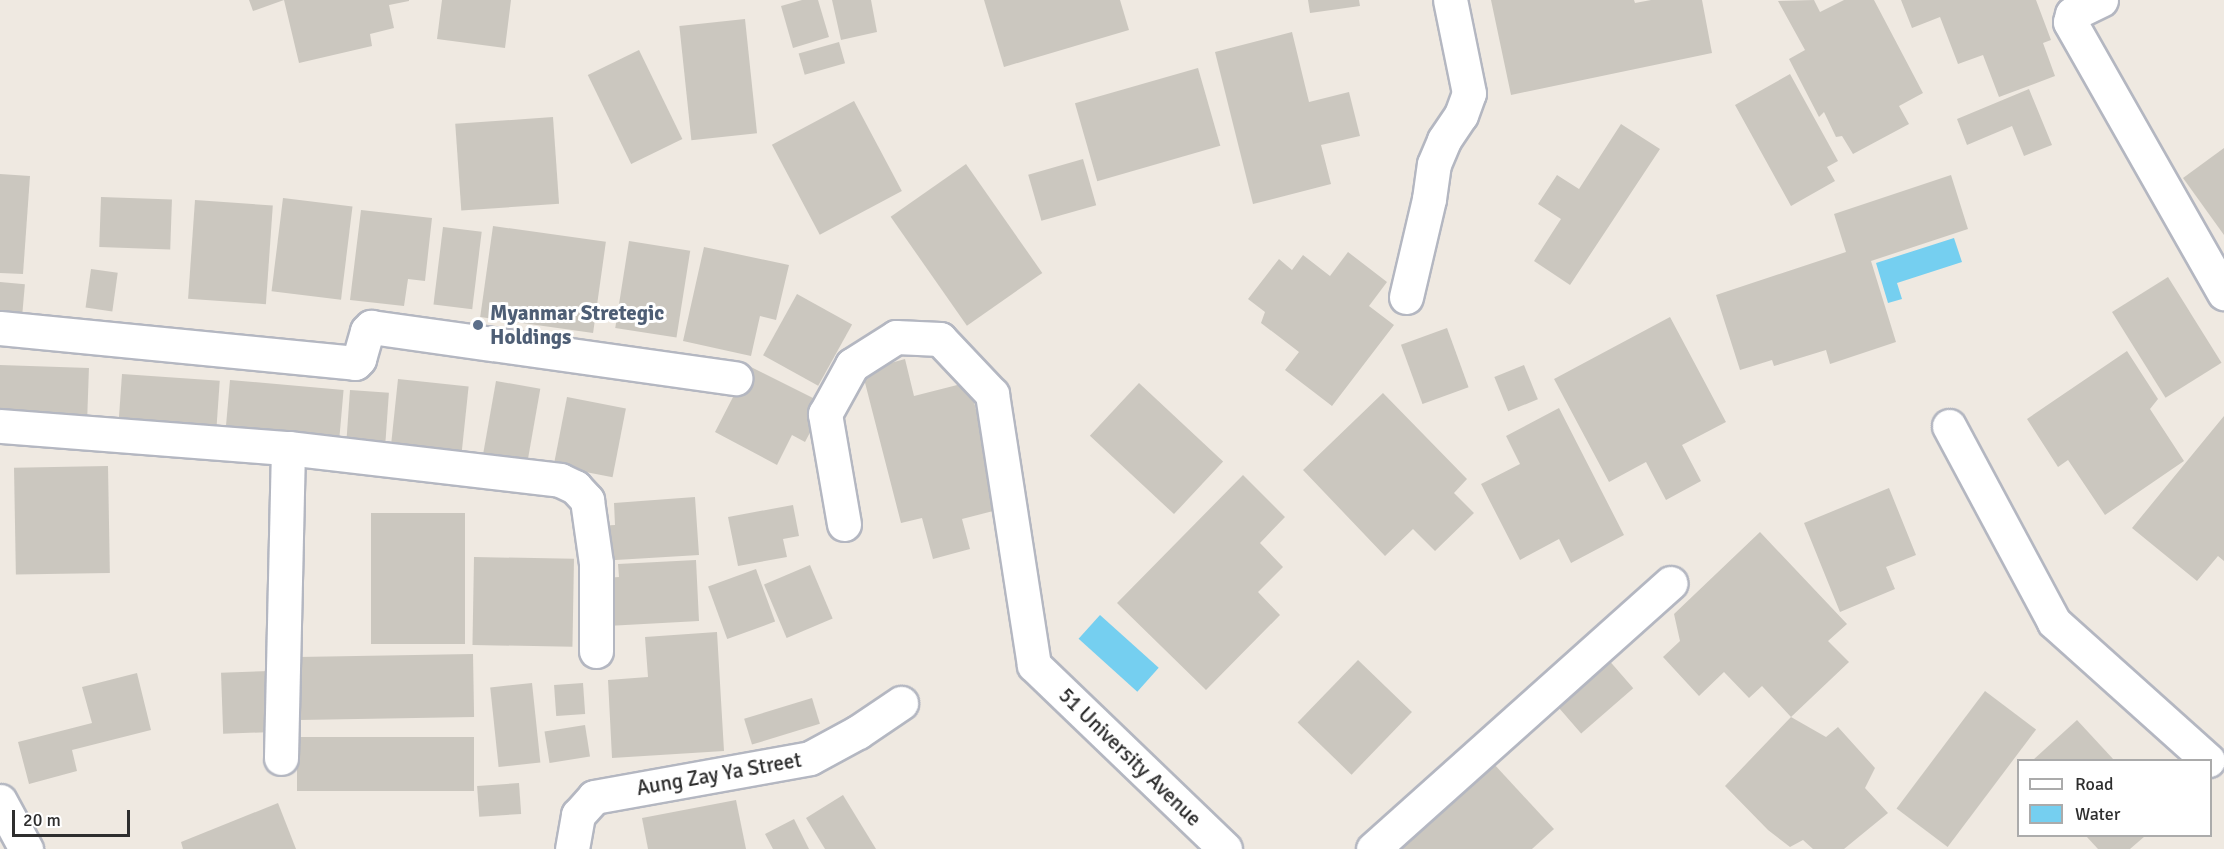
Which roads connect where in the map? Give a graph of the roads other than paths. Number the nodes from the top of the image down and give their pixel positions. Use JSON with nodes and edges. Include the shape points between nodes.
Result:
{"nodes":[{"id":1,"x":1450,"y":0,"type":"edge"},
{"id":2,"x":2101,"y":0,"type":"edge"},
{"id":3,"x":2224,"y":293,"type":"edge"},
{"id":4,"x":1406,"y":297,"type":"dead end"},
{"id":5,"x":0,"y":328,"type":"edge"},
{"id":6,"x":735,"y":378,"type":"dead end"},
{"id":7,"x":0,"y":426,"type":"edge"},
{"id":8,"x":1949,"y":426,"type":"dead end"},
{"id":9,"x":288,"y":448,"type":"junction"},
{"id":10,"x":844,"y":524,"type":"dead end"},
{"id":11,"x":1671,"y":583,"type":"dead end"},
{"id":12,"x":596,"y":651,"type":"dead end"},
{"id":13,"x":901,"y":703,"type":"dead end"},
{"id":14,"x":281,"y":758,"type":"dead end"},
{"id":15,"x":2206,"y":759,"type":"edge"},
{"id":16,"x":2212,"y":765,"type":"edge"},
{"id":17,"x":2224,"y":775,"type":"edge"},
{"id":18,"x":0,"y":801,"type":"edge"},
{"id":19,"x":26,"y":849,"type":"edge"},
{"id":20,"x":572,"y":849,"type":"edge"},
{"id":21,"x":1225,"y":849,"type":"edge"},
{"id":22,"x":1374,"y":849,"type":"edge"}],
"edges":[{"from":1,"to":4,"type":"street","via":[[1469,93],[1434,164]]},
{"from":2,"to":3,"type":"street","via":[[2072,14],[2070,22]]},
{"from":5,"to":6,"type":"street","via":[[355,363],[371,327]]},
{"from":7,"to":9,"type":"street"},
{"from":8,"to":15,"type":"street","via":[[2054,622]]},
{"from":9,"to":12,"type":"street","via":[[560,480],[575,487],[587,500],[596,564]]},
{"from":9,"to":14,"type":"street"},
{"from":10,"to":21,"type":"street","name":"51 University Avenue","via":[[825,414],[852,365],[896,337],[940,339],[992,394],[1034,664]]},
{"from":11,"to":22,"type":"street"},
{"from":13,"to":20,"type":"street","name":"Aung Zay Ya Street","via":[[810,758],[594,797],[578,814]]},
{"from":16,"to":17,"type":"street"},
{"from":18,"to":19,"type":"street"}]}
